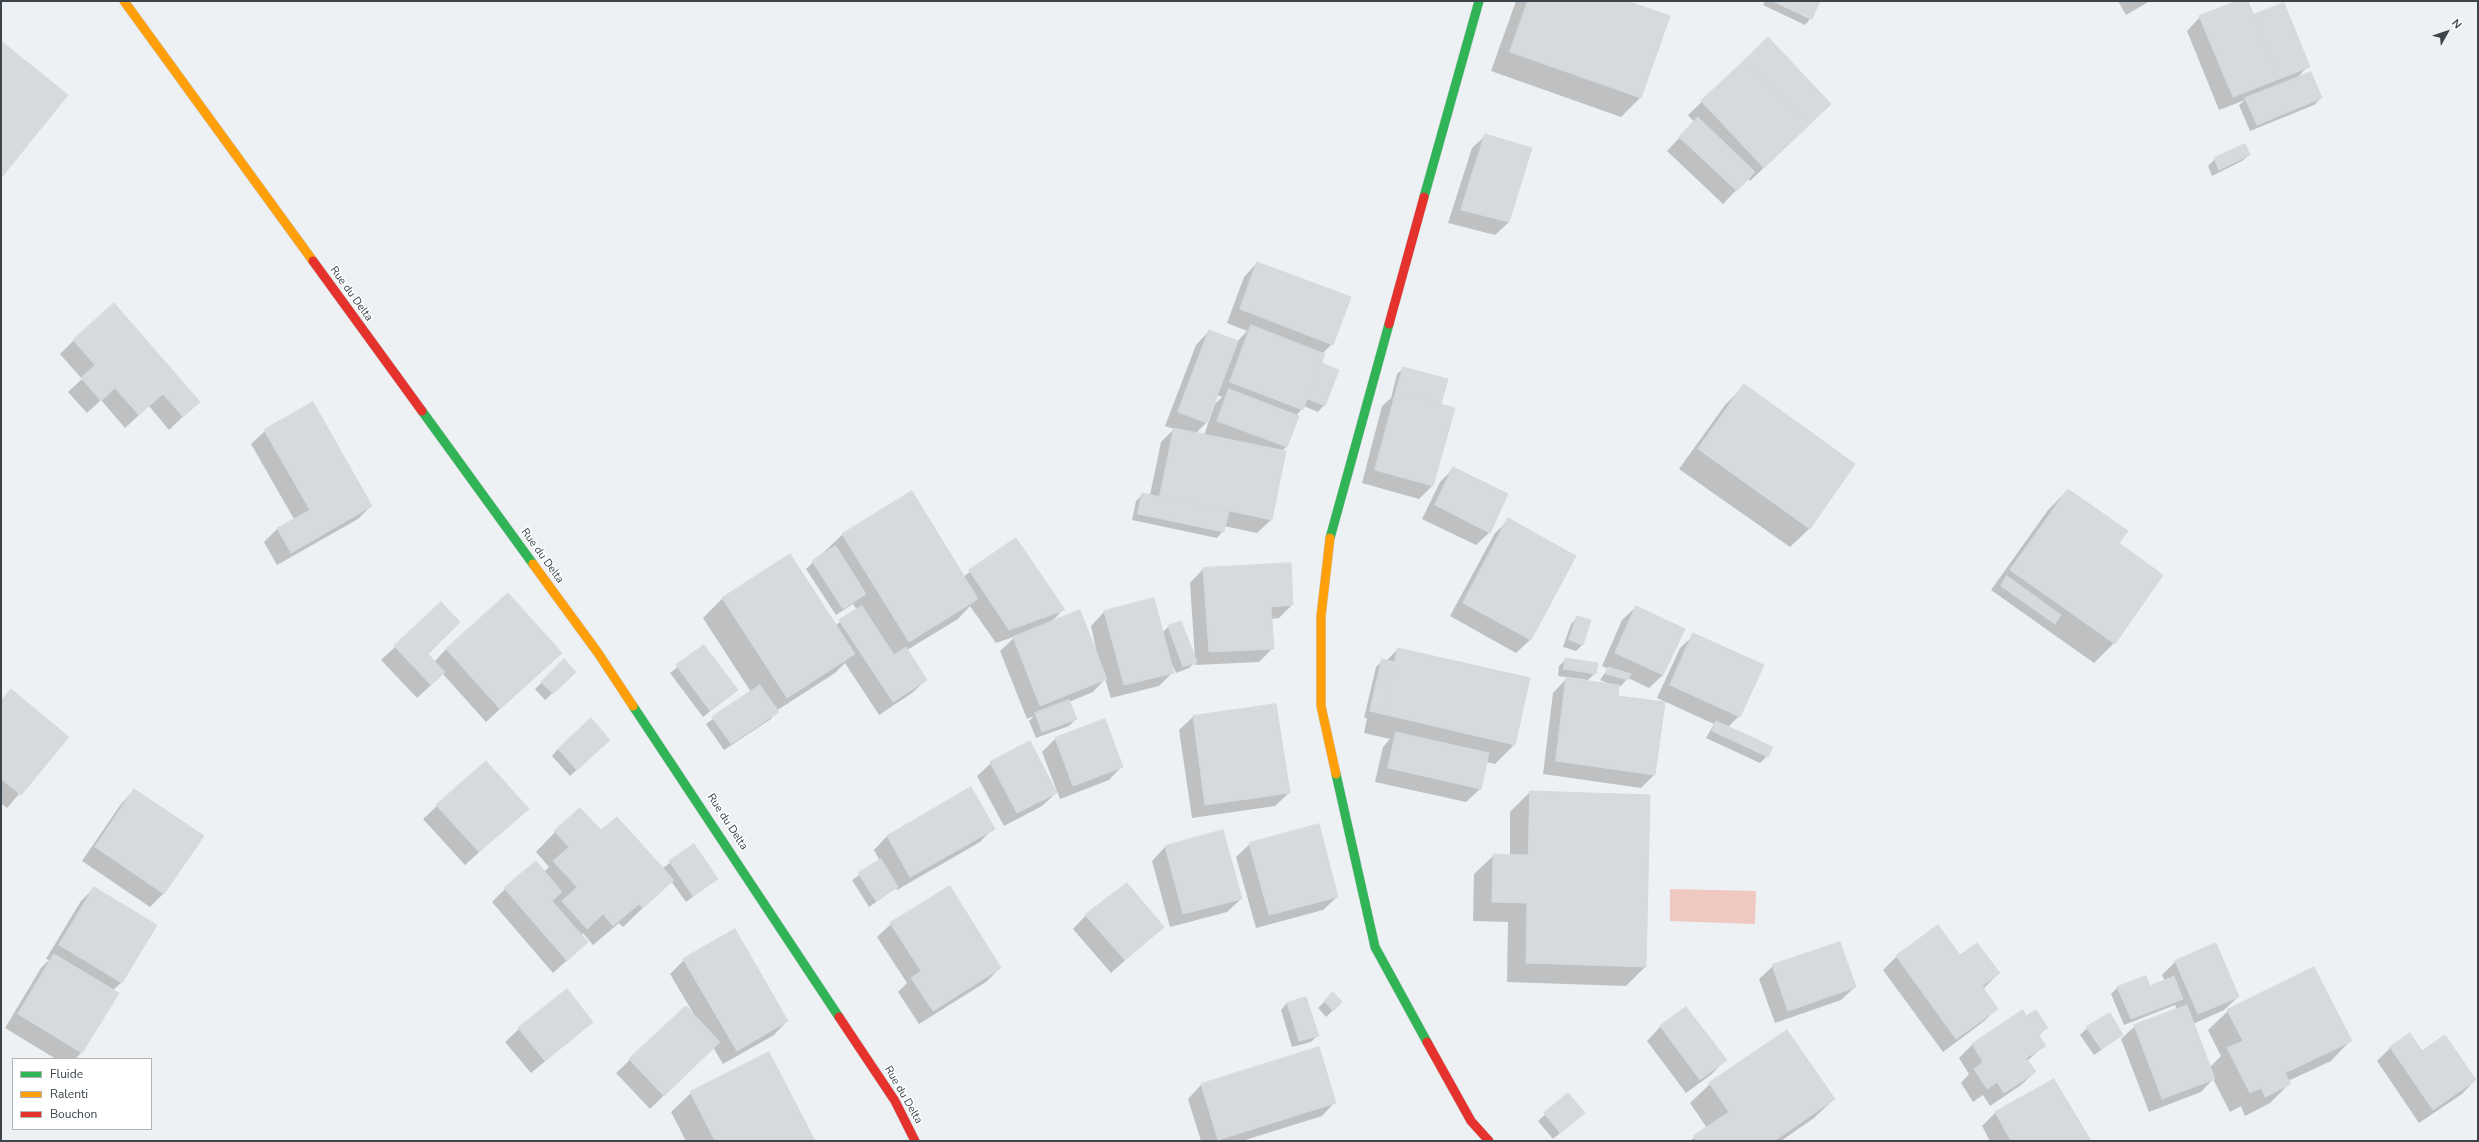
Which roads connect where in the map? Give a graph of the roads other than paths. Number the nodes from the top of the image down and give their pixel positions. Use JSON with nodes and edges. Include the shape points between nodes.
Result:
{"nodes":[{"id":1,"x":124,"y":1,"type":"edge"},
{"id":2,"x":1479,"y":1,"type":"edge"},
{"id":3,"x":916,"y":1141,"type":"edge"},
{"id":4,"x":1489,"y":1141,"type":"edge"}],
"edges":[{"from":1,"to":3,"type":"street","name":"Rue du Delta","via":[[598,653],[895,1101]]},
{"from":2,"to":4,"type":"street","via":[[1330,537],[1321,616],[1321,706],[1375,947],[1472,1120]]}]}
